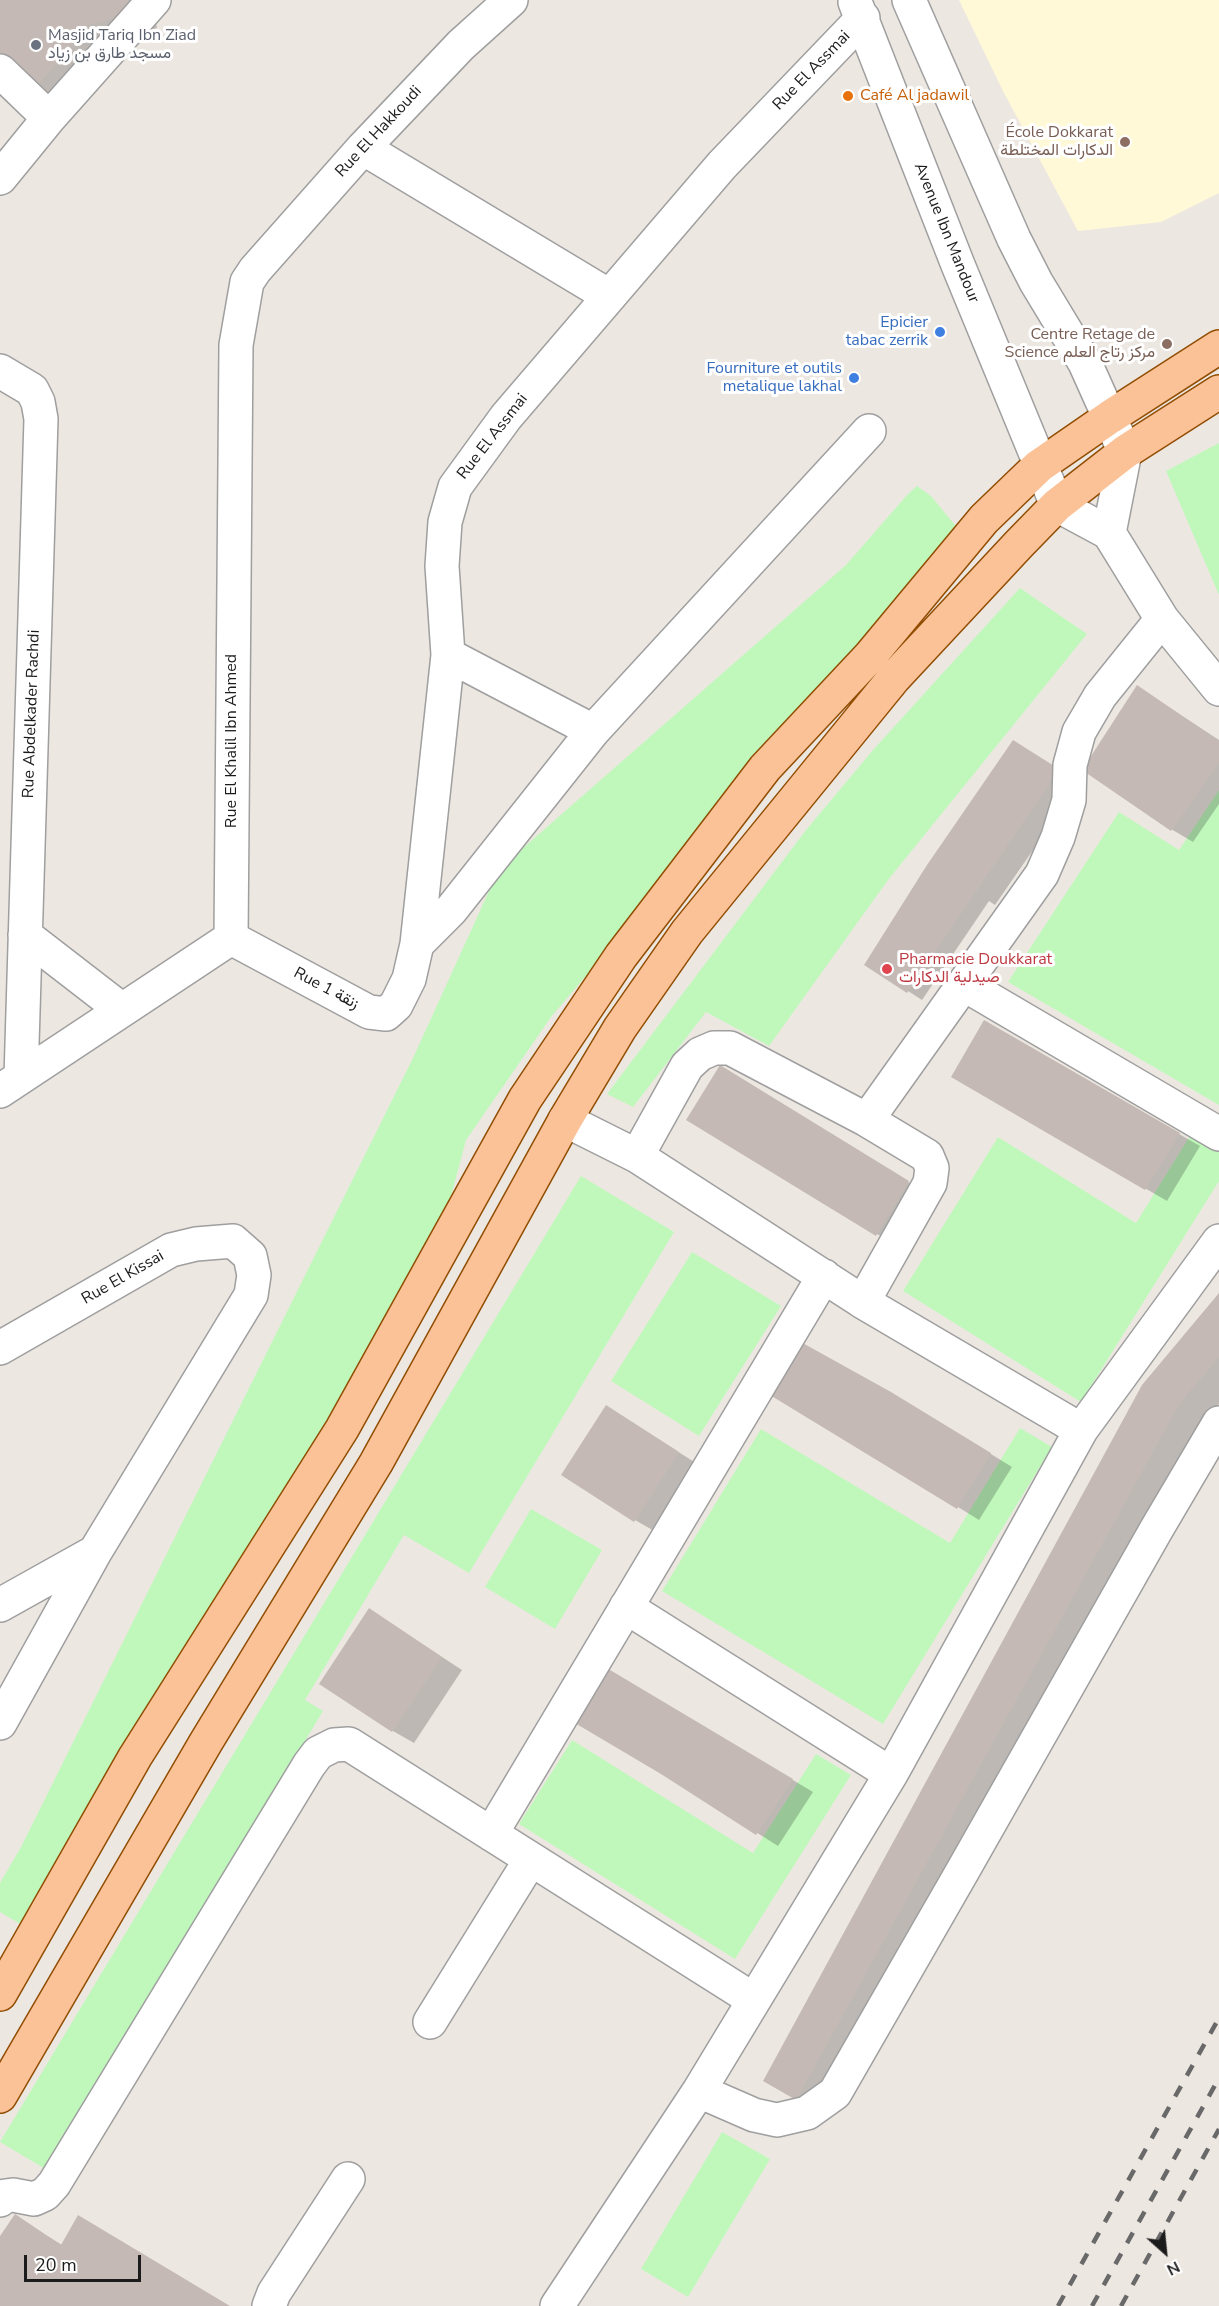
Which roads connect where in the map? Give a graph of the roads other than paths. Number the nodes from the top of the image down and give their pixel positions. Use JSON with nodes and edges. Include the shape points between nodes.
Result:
{"nodes":[{"id":1,"x":154,"y":0,"type":"edge"},
{"id":2,"x":511,"y":0,"type":"edge"},
{"id":3,"x":909,"y":0,"type":"edge"},
{"id":4,"x":858,"y":9,"type":"edge"},
{"id":5,"x":0,"y":71,"type":"edge"},
{"id":6,"x":49,"y":118,"type":"junction"},
{"id":7,"x":363,"y":148,"type":"junction"},
{"id":8,"x":0,"y":178,"type":"edge"},
{"id":9,"x":255,"y":270,"type":"joint"},
{"id":10,"x":609,"y":296,"type":"junction"},
{"id":11,"x":1219,"y":347,"type":"edge"},
{"id":12,"x":0,"y":371,"type":"edge"},
{"id":13,"x":1219,"y":392,"type":"edge"},
{"id":14,"x":1110,"y":417,"type":"junction"},
{"id":15,"x":869,"y":431,"type":"dead end"},
{"id":16,"x":1125,"y":452,"type":"junction"},
{"id":17,"x":1039,"y":466,"type":"junction"},
{"id":18,"x":1057,"y":506,"type":"junction"},
{"id":19,"x":1109,"y":533,"type":"junction"},
{"id":20,"x":1162,"y":619,"type":"junction"},
{"id":21,"x":448,"y":655,"type":"junction"},
{"id":22,"x":1219,"y":689,"type":"edge"},
{"id":23,"x":593,"y":731,"type":"junction"},
{"id":24,"x":26,"y":935,"type":"junction"},
{"id":25,"x":231,"y":938,"type":"junction"},
{"id":26,"x":417,"y":944,"type":"junction"},
{"id":27,"x":409,"y":979,"type":"joint"},
{"id":28,"x":965,"y":985,"type":"junction"},
{"id":29,"x":122,"y":1010,"type":"junction"},
{"id":30,"x":10,"y":1084,"type":"edge"},
{"id":31,"x":565,"y":1120,"type":"junction"},
{"id":32,"x":867,"y":1120,"type":"junction"},
{"id":33,"x":1219,"y":1134,"type":"edge"},
{"id":34,"x":637,"y":1156,"type":"junction"},
{"id":35,"x":1219,"y":1241,"type":"edge"},
{"id":36,"x":824,"y":1276,"type":"junction"},
{"id":37,"x":863,"y":1302,"type":"junction"},
{"id":38,"x":0,"y":1348,"type":"edge"},
{"id":39,"x":1219,"y":1423,"type":"edge"},
{"id":40,"x":1081,"y":1430,"type":"junction"},
{"id":41,"x":95,"y":1552,"type":"junction"},
{"id":42,"x":0,"y":1605,"type":"edge"},
{"id":43,"x":626,"y":1607,"type":"junction"},
{"id":44,"x":0,"y":1723,"type":"edge"},
{"id":45,"x":891,"y":1774,"type":"junction"},
{"id":46,"x":491,"y":1834,"type":"junction"},
{"id":47,"x":531,"y":1859,"type":"junction"},
{"id":48,"x":1,"y":1991,"type":"edge"},
{"id":49,"x":754,"y":2000,"type":"junction"},
{"id":50,"x":430,"y":2022,"type":"dead end"},
{"id":51,"x":699,"y":2091,"type":"junction"},
{"id":52,"x":0,"y":2096,"type":"edge"},
{"id":53,"x":348,"y":2179,"type":"dead end"},
{"id":54,"x":0,"y":2200,"type":"edge"},
{"id":55,"x":269,"y":2306,"type":"edge"},
{"id":56,"x":557,"y":2306,"type":"edge"}],
"edges":[{"from":1,"to":6,"type":"street"},
{"from":2,"to":7,"type":"street","name":"Rue El Hakkoudi","via":[[461,45]]},
{"from":3,"to":14,"type":"street","via":[[1014,239],[1085,363]]},
{"from":4,"to":10,"type":"street","name":"Rue El Assmai"},
{"from":4,"to":17,"type":"street","name":"Avenue Ibn Mandour"},
{"from":5,"to":6,"type":"street"},
{"from":6,"to":8,"type":"street"},
{"from":7,"to":9,"type":"street","name":"Rue El Hakkoudi"},
{"from":7,"to":10,"type":"street"},
{"from":9,"to":25,"type":"street","name":"Rue El Khalil Ibn Ahmed","via":[[247,282],[236,345]]},
{"from":10,"to":21,"type":"street","name":"Rue El Assmai","via":[[506,417],[455,487],[445,522],[442,566]]},
{"from":11,"to":14,"type":"main road"},
{"from":12,"to":24,"type":"street","name":"Rue Abdelkader Rachdi","via":[[32,390],[41,419]]},
{"from":13,"to":16,"type":"main road"},
{"from":14,"to":16,"type":"street"},
{"from":14,"to":17,"type":"main road"},
{"from":15,"to":23,"type":"street"},
{"from":16,"to":18,"type":"main road"},
{"from":16,"to":19,"type":"street"},
{"from":17,"to":18,"type":"street","name":"Avenue Ibn Mandour"},
{"from":17,"to":48,"type":"main road","via":[[984,519],[870,656],[765,768],[621,956],[525,1099],[342,1429],[135,1757]]},
{"from":18,"to":19,"type":"street"},
{"from":18,"to":31,"type":"main road","via":[[894,678],[687,932],[620,1028]]},
{"from":19,"to":20,"type":"street"},
{"from":20,"to":22,"type":"street"},
{"from":20,"to":28,"type":"street","via":[[1100,696],[1079,732],[1070,765],[1069,800],[1042,874]]},
{"from":21,"to":23,"type":"street"},
{"from":21,"to":26,"type":"street","name":"Rue El Assmai"},
{"from":23,"to":26,"type":"street","via":[[451,910]]},
{"from":24,"to":29,"type":"street"},
{"from":24,"to":30,"type":"street","name":"Rue Abdelkader Rachdi"},
{"from":25,"to":27,"type":"street","name":"Rue 1 زنقة","via":[[369,1012],[386,1014],[396,1005]]},
{"from":25,"to":29,"type":"street"},
{"from":26,"to":27,"type":"street","name":"Rue El Assmai"},
{"from":28,"to":32,"type":"street"},
{"from":28,"to":33,"type":"street"},
{"from":29,"to":30,"type":"street"},
{"from":31,"to":34,"type":"street"},
{"from":31,"to":52,"type":"main road","via":[[376,1463],[200,1752]]},
{"from":32,"to":34,"type":"street","via":[[730,1048],[714,1048],[687,1066]]},
{"from":32,"to":37,"type":"street","via":[[927,1156],[932,1168],[930,1183]]},
{"from":34,"to":36,"type":"street"},
{"from":35,"to":40,"type":"street"},
{"from":36,"to":37,"type":"street"},
{"from":36,"to":43,"type":"street"},
{"from":37,"to":40,"type":"street"},
{"from":38,"to":41,"type":"street","name":"Rue El Kissai","via":[[171,1250],[233,1241],[250,1256],[254,1275],[251,1295]]},
{"from":39,"to":51,"type":"street","via":[[835,2092],[807,2113],[777,2121]]},
{"from":40,"to":45,"type":"street"},
{"from":41,"to":42,"type":"street"},
{"from":41,"to":44,"type":"street"},
{"from":43,"to":45,"type":"street"},
{"from":43,"to":46,"type":"street"},
{"from":45,"to":49,"type":"street"},
{"from":46,"to":47,"type":"street"},
{"from":46,"to":54,"type":"street","via":[[349,1744],[334,1745],[318,1753],[54,2184],[34,2199],[13,2195]]},
{"from":47,"to":49,"type":"street"},
{"from":47,"to":50,"type":"street"},
{"from":49,"to":51,"type":"street"},
{"from":51,"to":56,"type":"street"},
{"from":53,"to":55,"type":"street"}]}
